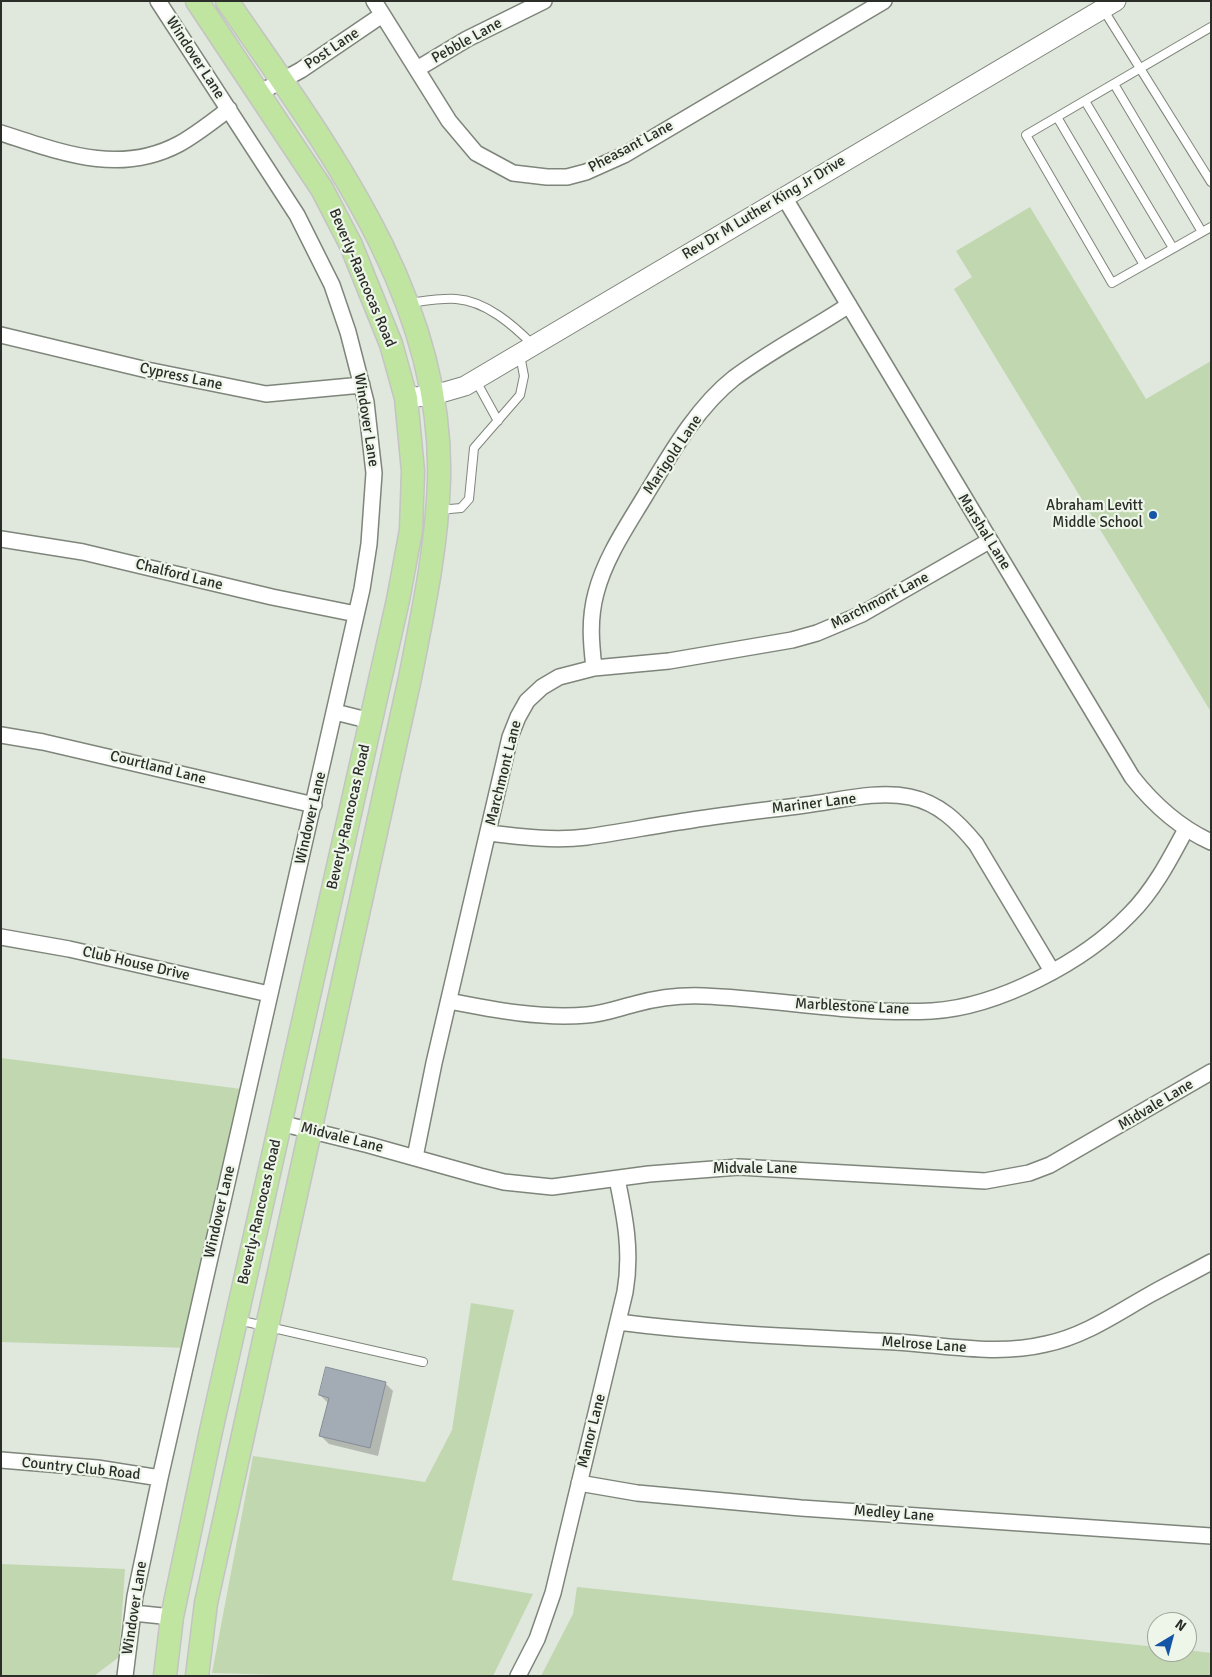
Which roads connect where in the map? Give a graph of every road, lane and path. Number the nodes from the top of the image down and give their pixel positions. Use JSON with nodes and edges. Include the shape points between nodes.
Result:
{"nodes":[{"id":1,"x":158,"y":1,"type":"edge"},
{"id":2,"x":197,"y":1,"type":"edge"},
{"id":3,"x":227,"y":1,"type":"edge"},
{"id":4,"x":374,"y":1,"type":"edge"},
{"id":5,"x":544,"y":1,"type":"edge"},
{"id":6,"x":884,"y":1,"type":"edge"},
{"id":7,"x":1109,"y":5,"type":"edge"},
{"id":8,"x":382,"y":15,"type":"junction"},
{"id":9,"x":1211,"y":27,"type":"edge"},
{"id":10,"x":417,"y":69,"type":"junction"},
{"id":11,"x":1140,"y":69,"type":"junction"},
{"id":12,"x":282,"y":82,"type":"junction"},
{"id":13,"x":1114,"y":84,"type":"junction"},
{"id":14,"x":259,"y":94,"type":"junction"},
{"id":15,"x":1085,"y":101,"type":"junction"},
{"id":16,"x":229,"y":109,"type":"junction"},
{"id":17,"x":1057,"y":117,"type":"junction"},
{"id":18,"x":1,"y":133,"type":"edge"},
{"id":19,"x":1211,"y":182,"type":"edge"},
{"id":20,"x":784,"y":197,"type":"junction"},
{"id":21,"x":1211,"y":227,"type":"edge"},
{"id":22,"x":1202,"y":232,"type":"junction"},
{"id":23,"x":1172,"y":248,"type":"junction"},
{"id":24,"x":1144,"y":265,"type":"junction"},
{"id":25,"x":407,"y":303,"type":"junction"},
{"id":26,"x":849,"y":305,"type":"junction"},
{"id":27,"x":1,"y":335,"type":"edge"},
{"id":28,"x":526,"y":349,"type":"junction"},
{"id":29,"x":476,"y":379,"type":"junction"},
{"id":30,"x":362,"y":385,"type":"junction"},
{"id":31,"x":434,"y":395,"type":"junction"},
{"id":32,"x":406,"y":398,"type":"junction"},
{"id":33,"x":498,"y":421,"type":"junction"},
{"id":34,"x":437,"y":510,"type":"junction"},
{"id":35,"x":1,"y":539,"type":"edge"},
{"id":36,"x":989,"y":541,"type":"junction"},
{"id":37,"x":356,"y":614,"type":"junction"},
{"id":38,"x":594,"y":668,"type":"junction"},
{"id":39,"x":335,"y":712,"type":"junction"},
{"id":40,"x":371,"y":721,"type":"junction"},
{"id":41,"x":1,"y":735,"type":"edge"},
{"id":42,"x":314,"y":805,"type":"junction"},
{"id":43,"x":1186,"y":829,"type":"junction"},
{"id":44,"x":489,"y":833,"type":"junction"},
{"id":45,"x":1211,"y":842,"type":"edge"},
{"id":46,"x":368,"y":869,"type":"junction"},
{"id":47,"x":1,"y":937,"type":"edge"},
{"id":48,"x":1052,"y":970,"type":"junction"},
{"id":49,"x":270,"y":994,"type":"junction"},
{"id":50,"x":449,"y":1001,"type":"junction"},
{"id":51,"x":1211,"y":1072,"type":"edge"},
{"id":52,"x":280,"y":1124,"type":"junction"},
{"id":53,"x":311,"y":1129,"type":"junction"},
{"id":54,"x":414,"y":1157,"type":"junction"},
{"id":55,"x":617,"y":1179,"type":"junction"},
{"id":56,"x":1211,"y":1262,"type":"edge"},
{"id":57,"x":236,"y":1319,"type":"junction"},
{"id":58,"x":618,"y":1322,"type":"junction"},
{"id":59,"x":267,"y":1327,"type":"junction"},
{"id":60,"x":423,"y":1362,"type":"dead end"},
{"id":61,"x":1,"y":1460,"type":"edge"},
{"id":62,"x":160,"y":1478,"type":"junction"},
{"id":63,"x":579,"y":1483,"type":"junction"},
{"id":64,"x":1211,"y":1536,"type":"edge"},
{"id":65,"x":133,"y":1613,"type":"junction"},
{"id":66,"x":172,"y":1617,"type":"junction"},
{"id":67,"x":125,"y":1676,"type":"edge"},
{"id":68,"x":165,"y":1676,"type":"edge"},
{"id":69,"x":196,"y":1676,"type":"edge"},
{"id":70,"x":518,"y":1676,"type":"edge"}],
"edges":[{"from":1,"to":16,"type":"street","name":"Windover Lane"},
{"from":2,"to":14,"type":"main road","name":"Beverly-Rancocas Road"},
{"from":3,"to":12,"type":"main road","name":"Beverly-Rancocas Road"},
{"from":4,"to":8,"type":"street","name":"Pheasant Lane"},
{"from":5,"to":10,"type":"street","name":"Pebble Lane","via":[[467,39]]},
{"from":6,"to":10,"type":"street","name":"Pheasant Lane","via":[[624,154],[567,177],[513,173],[476,153],[449,121]]},
{"from":7,"to":11,"type":"lane"},
{"from":7,"to":20,"type":"street","name":"Rev Dr M Luther King Jr Drive"},
{"from":8,"to":10,"type":"street","name":"Pheasant Lane"},
{"from":8,"to":12,"type":"street","name":"Post Lane"},
{"from":9,"to":11,"type":"lane"},
{"from":11,"to":13,"type":"lane"},
{"from":11,"to":19,"type":"lane"},
{"from":12,"to":14,"type":"street","name":"Post Lane"},
{"from":12,"to":25,"type":"main road","name":"Beverly-Rancocas Road","via":[[346,179],[391,261]]},
{"from":13,"to":15,"type":"lane"},
{"from":13,"to":22,"type":"lane"},
{"from":14,"to":32,"type":"main road","name":"Beverly-Rancocas Road","via":[[322,189],[351,245],[391,344]]},
{"from":15,"to":17,"type":"lane"},
{"from":15,"to":23,"type":"lane"},
{"from":16,"to":18,"type":"street","via":[[177,145],[119,160],[60,153]]},
{"from":16,"to":30,"type":"street","name":"Windover Lane","via":[[296,215],[332,285]]},
{"from":17,"to":24,"type":"lane"},
{"from":17,"to":24,"type":"lane","via":[[1026,135],[1030,143],[1112,282]]},
{"from":20,"to":26,"type":"street","name":"Marshal Lane"},
{"from":20,"to":28,"type":"street","name":"Rev Dr M Luther King Jr Drive"},
{"from":21,"to":22,"type":"lane"},
{"from":22,"to":23,"type":"lane"},
{"from":23,"to":24,"type":"lane"},
{"from":25,"to":28,"type":"lane","via":[[458,299],[488,310],[516,328]]},
{"from":25,"to":31,"type":"main road","name":"Beverly-Rancocas Road"},
{"from":26,"to":36,"type":"street","name":"Marshal Lane"},
{"from":26,"to":38,"type":"street","name":"Marigold Lane","via":[[734,379],[704,409],[677,446],[602,573],[590,622]]},
{"from":27,"to":30,"type":"street","name":"Cypress Lane","via":[[266,394]]},
{"from":28,"to":29,"type":"street","name":"Rev Dr M Luther King Jr Drive"},
{"from":28,"to":33,"type":"lane","via":[[520,395]]},
{"from":29,"to":31,"type":"street","name":"Rev Dr M Luther King Jr Drive","via":[[465,386]]},
{"from":29,"to":33,"type":"lane"},
{"from":30,"to":37,"type":"street","name":"Windover Lane","via":[[374,473],[369,544]]},
{"from":31,"to":32,"type":"street","name":"Rev Dr M Luther King Jr Drive"},
{"from":31,"to":34,"type":"main road","name":"Beverly-Rancocas Road","via":[[439,479]]},
{"from":32,"to":40,"type":"main road","name":"Beverly-Rancocas Road","via":[[413,471],[411,530]]},
{"from":33,"to":34,"type":"lane","via":[[474,448],[469,499],[460,508]]},
{"from":34,"to":46,"type":"main road","name":"Beverly-Rancocas Road","via":[[434,555]]},
{"from":35,"to":37,"type":"street","name":"Chalford Lane","via":[[83,552]]},
{"from":36,"to":38,"type":"street","name":"Marchmont Lane","via":[[862,614],[817,633],[669,661]]},
{"from":36,"to":43,"type":"street","name":"Marshal Lane","via":[[1132,777],[1160,809]]},
{"from":37,"to":39,"type":"street","name":"Windover Lane"},
{"from":38,"to":44,"type":"street","name":"Marchmont Lane","via":[[559,677],[527,701],[510,737]]},
{"from":39,"to":40,"type":"street"},
{"from":39,"to":42,"type":"street","name":"Windover Lane"},
{"from":40,"to":46,"type":"main road","via":[[377,735],[377,752],[359,831],[360,850]]},
{"from":40,"to":52,"type":"main road","name":"Beverly-Rancocas Road"},
{"from":41,"to":42,"type":"street","name":"Courtland Lane"},
{"from":42,"to":49,"type":"street","name":"Windover Lane"},
{"from":43,"to":45,"type":"street","name":"Marshal Lane"},
{"from":43,"to":48,"type":"street","name":"Marblestone Lane","via":[[1155,883],[1131,913],[1100,941]]},
{"from":44,"to":48,"type":"street","name":"Mariner Lane","via":[[528,838],[586,837],[708,817],[887,795],[930,802],[963,828]]},
{"from":44,"to":50,"type":"street","name":"Marchmont Lane"},
{"from":46,"to":53,"type":"main road","name":"Beverly-Rancocas Road"},
{"from":47,"to":49,"type":"street","name":"Club House Drive"},
{"from":48,"to":50,"type":"street","name":"Marblestone Lane","via":[[987,999],[931,1011],[881,1011],[704,996],[657,999],[588,1015],[566,1016],[491,1009]]},
{"from":49,"to":62,"type":"street","name":"Windover Lane"},
{"from":50,"to":54,"type":"street","name":"Marchmont Lane"},
{"from":51,"to":55,"type":"street","name":"Midvale Lane","via":[[1056,1162],[1008,1178],[985,1181],[739,1167]]},
{"from":52,"to":53,"type":"street","name":"Midvale Lane"},
{"from":52,"to":57,"type":"main road","name":"Beverly-Rancocas Road"},
{"from":53,"to":54,"type":"street","name":"Midvale Lane"},
{"from":53,"to":59,"type":"main road","name":"Beverly-Rancocas Road"},
{"from":54,"to":55,"type":"street","name":"Midvale Lane","via":[[504,1182],[552,1187]]},
{"from":55,"to":58,"type":"street","name":"Manor Lane","via":[[629,1256]]},
{"from":56,"to":58,"type":"street","name":"Melrose Lane","via":[[1092,1328],[1070,1338],[1023,1349],[974,1349],[673,1329]]},
{"from":57,"to":59,"type":"lane"},
{"from":57,"to":66,"type":"main road","name":"Beverly-Rancocas Road"},
{"from":58,"to":63,"type":"street","name":"Manor Lane"},
{"from":59,"to":60,"type":"lane"},
{"from":59,"to":69,"type":"main road","name":"Beverly-Rancocas Road","via":[[206,1603]]},
{"from":61,"to":62,"type":"street","name":"Country Club Road","via":[[97,1468]]},
{"from":62,"to":65,"type":"street","name":"Windover Lane"},
{"from":63,"to":64,"type":"street","name":"Medley Lane","via":[[637,1493],[793,1508]]},
{"from":63,"to":70,"type":"street","name":"Manor Lane","via":[[546,1616]]},
{"from":65,"to":66,"type":"street"},
{"from":65,"to":67,"type":"street","name":"Windover Lane"},
{"from":66,"to":68,"type":"main road","name":"Beverly-Rancocas Road"}]}
